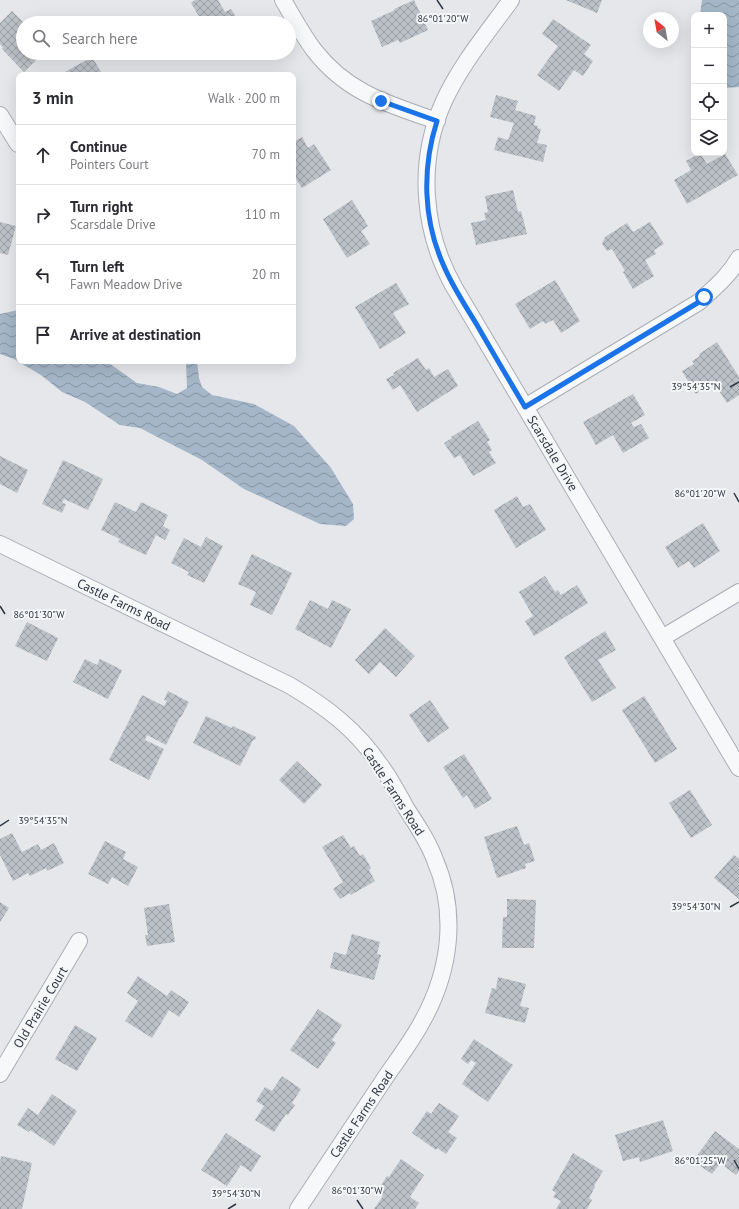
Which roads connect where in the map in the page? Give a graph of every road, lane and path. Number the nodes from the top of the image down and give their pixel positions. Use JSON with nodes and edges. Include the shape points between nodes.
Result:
{"nodes":[{"id":1,"x":283,"y":0,"type":"edge"},
{"id":2,"x":512,"y":0,"type":"edge"},
{"id":3,"x":293,"y":16,"type":"edge"},
{"id":4,"x":296,"y":21,"type":"edge"},
{"id":5,"x":0,"y":115,"type":"edge"},
{"id":6,"x":437,"y":121,"type":"junction"},
{"id":7,"x":16,"y":141,"type":"edge"},
{"id":8,"x":739,"y":258,"type":"edge"},
{"id":9,"x":525,"y":407,"type":"junction"},
{"id":10,"x":0,"y":544,"type":"edge"},
{"id":11,"x":739,"y":592,"type":"edge"},
{"id":12,"x":662,"y":638,"type":"junction"},
{"id":13,"x":739,"y":768,"type":"edge"},
{"id":14,"x":79,"y":941,"type":"dead end"},
{"id":15,"x":0,"y":1074,"type":"edge"},
{"id":16,"x":298,"y":1209,"type":"edge"}],
"edges":[{"from":1,"to":3,"type":"street"},
{"from":2,"to":6,"type":"street","name":"Scarsdale Drive","via":[[460,73]]},
{"from":4,"to":6,"type":"street","via":[[314,50],[341,77],[365,94]]},
{"from":5,"to":7,"type":"street"},
{"from":6,"to":9,"type":"street","name":"Scarsdale Drive","via":[[431,143],[426,183],[428,211],[436,246],[454,287]]},
{"from":8,"to":9,"type":"street","via":[[718,286],[699,302]]},
{"from":9,"to":12,"type":"street","name":"Scarsdale Drive"},
{"from":10,"to":16,"type":"street","name":"Castle Farms Road","via":[[288,685],[321,704],[349,728],[372,754],[432,852],[444,887],[449,933],[444,969],[435,994],[419,1028]]},
{"from":11,"to":12,"type":"street"},
{"from":12,"to":13,"type":"street","name":"Scarsdale Drive"},
{"from":14,"to":15,"type":"street","name":"Old Prairie Court"}]}
